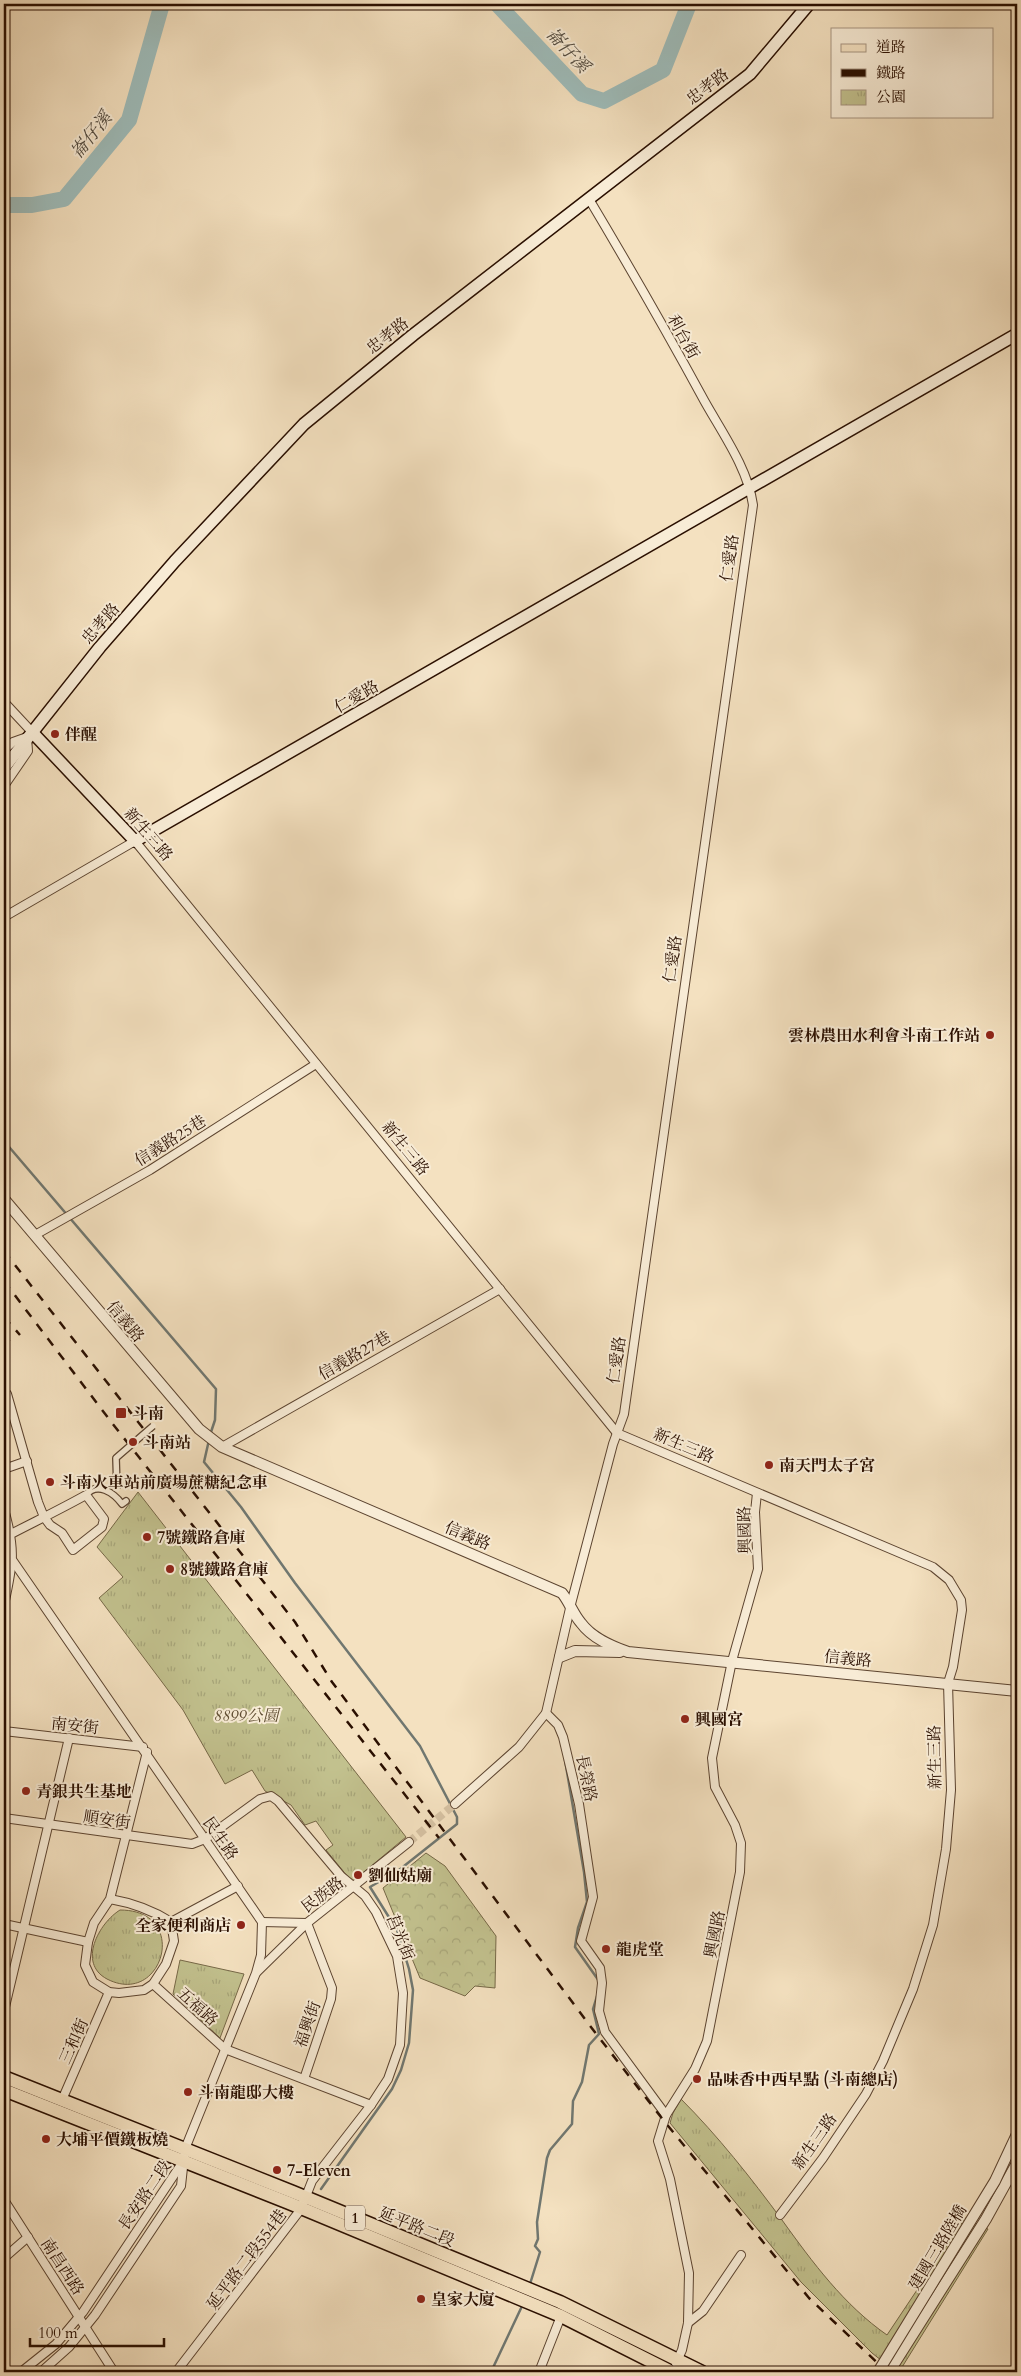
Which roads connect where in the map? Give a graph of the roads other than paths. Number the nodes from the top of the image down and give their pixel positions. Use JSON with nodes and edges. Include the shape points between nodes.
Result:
{"nodes":[{"id":1,"x":809,"y":4,"type":"edge"},
{"id":2,"x":589,"y":200,"type":"junction"},
{"id":3,"x":1017,"y":334,"type":"edge"},
{"id":4,"x":750,"y":488,"type":"junction"},
{"id":5,"x":4,"y":702,"type":"edge"},
{"id":6,"x":30,"y":734,"type":"junction"},
{"id":7,"x":4,"y":750,"type":"edge"},
{"id":8,"x":4,"y":768,"type":"edge"},
{"id":9,"x":4,"y":786,"type":"edge"},
{"id":10,"x":135,"y":841,"type":"junction"},
{"id":11,"x":4,"y":917,"type":"edge"},
{"id":12,"x":316,"y":1064,"type":"junction"},
{"id":13,"x":4,"y":1199,"type":"edge"},
{"id":14,"x":35,"y":1235,"type":"junction"},
{"id":15,"x":500,"y":1289,"type":"junction"},
{"id":16,"x":4,"y":1391,"type":"edge"},
{"id":17,"x":154,"y":1426,"type":"dead end"},
{"id":18,"x":618,"y":1433,"type":"junction"},
{"id":19,"x":222,"y":1447,"type":"junction"},
{"id":20,"x":27,"y":1461,"type":"junction"},
{"id":21,"x":4,"y":1469,"type":"edge"},
{"id":22,"x":116,"y":1489,"type":"dead end"},
{"id":23,"x":757,"y":1493,"type":"junction"},
{"id":24,"x":86,"y":1496,"type":"junction"},
{"id":25,"x":126,"y":1501,"type":"dead end"},
{"id":26,"x":4,"y":1509,"type":"edge"},
{"id":27,"x":44,"y":1517,"type":"junction"},
{"id":28,"x":11,"y":1534,"type":"junction"},
{"id":29,"x":13,"y":1561,"type":"junction"},
{"id":30,"x":571,"y":1604,"type":"junction"},
{"id":31,"x":4,"y":1605,"type":"edge"},
{"id":32,"x":628,"y":1652,"type":"junction"},
{"id":33,"x":560,"y":1657,"type":"junction"},
{"id":34,"x":732,"y":1661,"type":"junction"},
{"id":35,"x":948,"y":1684,"type":"junction"},
{"id":36,"x":1017,"y":1691,"type":"edge"},
{"id":37,"x":546,"y":1713,"type":"junction"},
{"id":38,"x":4,"y":1731,"type":"edge"},
{"id":39,"x":69,"y":1738,"type":"junction"},
{"id":40,"x":145,"y":1749,"type":"junction"},
{"id":41,"x":455,"y":1804,"type":"tunnel mouth"},
{"id":42,"x":4,"y":1818,"type":"edge"},
{"id":43,"x":47,"y":1824,"type":"junction"},
{"id":44,"x":125,"y":1836,"type":"junction"},
{"id":45,"x":205,"y":1839,"type":"junction"},
{"id":46,"x":409,"y":1842,"type":"tunnel mouth"},
{"id":47,"x":238,"y":1886,"type":"junction"},
{"id":48,"x":354,"y":1887,"type":"junction"},
{"id":49,"x":110,"y":1900,"type":"junction"},
{"id":50,"x":171,"y":1922,"type":"junction"},
{"id":51,"x":262,"y":1922,"type":"junction"},
{"id":52,"x":307,"y":1922,"type":"junction"},
{"id":53,"x":4,"y":1924,"type":"edge"},
{"id":54,"x":23,"y":1928,"type":"junction"},
{"id":55,"x":88,"y":1942,"type":"junction"},
{"id":56,"x":256,"y":1973,"type":"junction"},
{"id":57,"x":153,"y":1984,"type":"junction"},
{"id":58,"x":109,"y":1992,"type":"junction"},
{"id":59,"x":4,"y":2011,"type":"edge"},
{"id":60,"x":225,"y":2049,"type":"junction"},
{"id":61,"x":4,"y":2076,"type":"edge"},
{"id":62,"x":304,"y":2078,"type":"junction"},
{"id":63,"x":4,"y":2090,"type":"edge"},
{"id":64,"x":62,"y":2100,"type":"junction"},
{"id":65,"x":371,"y":2105,"type":"junction"},
{"id":66,"x":666,"y":2115,"type":"junction"},
{"id":67,"x":1017,"y":2134,"type":"edge"},
{"id":68,"x":185,"y":2149,"type":"junction"},
{"id":69,"x":183,"y":2162,"type":"junction"},
{"id":70,"x":1017,"y":2162,"type":"edge"},
{"id":71,"x":4,"y":2200,"type":"edge"},
{"id":72,"x":304,"y":2204,"type":"junction"},
{"id":73,"x":780,"y":2215,"type":"dead end"},
{"id":74,"x":28,"y":2237,"type":"junction"},
{"id":75,"x":741,"y":2255,"type":"dead end"},
{"id":76,"x":4,"y":2258,"type":"edge"},
{"id":77,"x":79,"y":2316,"type":"junction"},
{"id":78,"x":561,"y":2316,"type":"junction"},
{"id":79,"x":688,"y":2323,"type":"junction"},
{"id":80,"x":86,"y":2327,"type":"junction"},
{"id":81,"x":673,"y":2368,"type":"edge"},
{"id":82,"x":21,"y":2372,"type":"edge"},
{"id":83,"x":41,"y":2372,"type":"edge"},
{"id":84,"x":114,"y":2372,"type":"edge"},
{"id":85,"x":176,"y":2372,"type":"edge"},
{"id":86,"x":539,"y":2372,"type":"edge"},
{"id":87,"x":702,"y":2372,"type":"edge"},
{"id":88,"x":878,"y":2372,"type":"edge"},
{"id":89,"x":889,"y":2372,"type":"edge"}],
"edges":[{"from":1,"to":2,"type":"main road","name":"忠孝路","via":[[750,74]]},
{"from":2,"to":4,"type":"street","name":"利台街","via":[[674,343]]},
{"from":2,"to":6,"type":"main road","name":"忠孝路","via":[[406,340],[304,424],[174,562]]},
{"from":3,"to":4,"type":"main road","name":"仁愛路"},
{"from":4,"to":10,"type":"main road","name":"仁愛路"},
{"from":4,"to":18,"type":"street","name":"仁愛路","via":[[753,505],[624,1414]]},
{"from":5,"to":6,"type":"street"},
{"from":6,"to":7,"type":"street","name":"忠孝路"},
{"from":6,"to":8,"type":"main road"},
{"from":6,"to":9,"type":"street","name":"忠孝路","via":[[28,751]]},
{"from":6,"to":10,"type":"main road","name":"新生三路"},
{"from":10,"to":11,"type":"street","name":"仁愛路"},
{"from":10,"to":12,"type":"street","name":"新生三路"},
{"from":12,"to":14,"type":"street","name":"信義路25巷","via":[[142,1174]]},
{"from":12,"to":15,"type":"street","name":"新生三路"},
{"from":13,"to":14,"type":"street","name":"信義路"},
{"from":14,"to":19,"type":"street","name":"信義路","via":[[199,1429]]},
{"from":15,"to":18,"type":"street","name":"新生三路"},
{"from":15,"to":19,"type":"street","name":"信義路27巷"},
{"from":16,"to":20,"type":"street"},
{"from":17,"to":22,"type":"street","bridge":true,"via":[[116,1458]]},
{"from":18,"to":23,"type":"street","name":"新生三路"},
{"from":18,"to":30,"type":"street"},
{"from":19,"to":30,"type":"street","name":"信義路","via":[[506,1567],[562,1593]]},
{"from":20,"to":21,"type":"street"},
{"from":20,"to":27,"type":"street"},
{"from":23,"to":34,"type":"street","name":"興國路","via":[[758,1569]]},
{"from":23,"to":35,"type":"street","name":"新生三路","via":[[933,1567],[949,1580],[961,1600],[962,1610]]},
{"from":24,"to":25,"type":"street","via":[[98,1488],[114,1493],[122,1504]]},
{"from":24,"to":27,"type":"street"},
{"from":24,"to":27,"type":"street","via":[[104,1519],[102,1527],[73,1550],[62,1533]]},
{"from":26,"to":28,"type":"street"},
{"from":27,"to":28,"type":"street"},
{"from":28,"to":29,"type":"street"},
{"from":29,"to":31,"type":"street"},
{"from":29,"to":40,"type":"street","name":"民生路"},
{"from":30,"to":32,"type":"street","name":"信義路","via":[[581,1624],[590,1632]]},
{"from":30,"to":33,"type":"street"},
{"from":32,"to":33,"type":"street","via":[[575,1651]]},
{"from":32,"to":34,"type":"street","name":"信義路"},
{"from":33,"to":37,"type":"street"},
{"from":34,"to":35,"type":"street","name":"信義路"},
{"from":34,"to":66,"type":"street","name":"興國路","via":[[720,1710],[712,1769],[719,1797],[741,1843],[740,1872],[707,2041],[695,2069]]},
{"from":35,"to":36,"type":"street","name":"信義路"},
{"from":35,"to":73,"type":"street","name":"新生三路","via":[[951,1790],[946,1849],[933,1925],[924,1956],[883,2061],[866,2094],[824,2158]]},
{"from":37,"to":41,"type":"street","via":[[519,1747]]},
{"from":37,"to":66,"type":"street","name":"長榮路","via":[[558,1725],[563,1737],[579,1804],[593,1898],[581,1941],[600,1968],[599,2011],[605,2032]]},
{"from":38,"to":39,"type":"street","name":"南安街"},
{"from":39,"to":40,"type":"street","name":"南安街"},
{"from":39,"to":43,"type":"street"},
{"from":40,"to":44,"type":"street"},
{"from":40,"to":45,"type":"street","name":"民生路"},
{"from":42,"to":43,"type":"street","name":"順安街"},
{"from":43,"to":44,"type":"street","name":"順安街"},
{"from":43,"to":54,"type":"street"},
{"from":44,"to":45,"type":"street","name":"順安街","via":[[192,1844]]},
{"from":44,"to":49,"type":"street"},
{"from":45,"to":47,"type":"street","name":"民生路"},
{"from":45,"to":48,"type":"street","name":"莒光街","via":[[260,1799],[270,1796]]},
{"from":46,"to":48,"type":"street","name":"民族路"},
{"from":47,"to":50,"type":"street"},
{"from":47,"to":51,"type":"street","name":"民生路"},
{"from":48,"to":52,"type":"street","name":"民族路"},
{"from":48,"to":65,"type":"street","name":"莒光街","via":[[365,1896],[386,1929],[397,1956],[403,1992],[400,2045],[388,2078]]},
{"from":49,"to":50,"type":"street","via":[[137,1905]]},
{"from":49,"to":55,"type":"street","via":[[94,1923]]},
{"from":50,"to":57,"type":"street","via":[[174,1941],[166,1964]]},
{"from":51,"to":52,"type":"street"},
{"from":51,"to":56,"type":"street","via":[[261,1955]]},
{"from":52,"to":56,"type":"street","name":"民族路"},
{"from":52,"to":62,"type":"street","name":"福興街","via":[[332,1988]]},
{"from":53,"to":54,"type":"street"},
{"from":54,"to":55,"type":"street"},
{"from":54,"to":59,"type":"street"},
{"from":55,"to":58,"type":"street","via":[[85,1965],[88,1974],[93,1982]]},
{"from":56,"to":60,"type":"street"},
{"from":57,"to":58,"type":"street","via":[[133,1992]]},
{"from":57,"to":60,"type":"street","name":"五福路"},
{"from":58,"to":64,"type":"street","name":"三和街"},
{"from":60,"to":62,"type":"street"},
{"from":60,"to":68,"type":"street"},
{"from":61,"to":64,"type":"main road","name":"延平路二段","number":"1"},
{"from":62,"to":65,"type":"street"},
{"from":63,"to":69,"type":"main road","name":"延平路二段","number":"1"},
{"from":64,"to":68,"type":"main road","name":"延平路二段","number":"1"},
{"from":65,"to":72,"type":"street","name":"莒光街","via":[[312,2181]]},
{"from":66,"to":79,"type":"street","name":"興國路","via":[[658,2141],[670,2179],[689,2273]]},
{"from":67,"to":88,"type":"street","name":"建國三路陸橋","bridge":true,"via":[[995,2181]]},
{"from":68,"to":69,"type":"street"},
{"from":68,"to":72,"type":"main road","name":"延平路二段","number":"1"},
{"from":69,"to":72,"type":"main road","name":"延平路二段","number":"1"},
{"from":69,"to":77,"type":"street","name":"長安路二段"},
{"from":69,"to":80,"type":"street","name":"長安路二段","via":[[181,2186]]},
{"from":70,"to":89,"type":"street","name":"建國三路陸橋","via":[[986,2219]]},
{"from":71,"to":74,"type":"street","name":"南昌西路"},
{"from":72,"to":78,"type":"main road","name":"延平路二段","number":"1"},
{"from":72,"to":81,"type":"main road","name":"延平路二段","number":"1","via":[[560,2302]]},
{"from":72,"to":85,"type":"street","name":"延平路二段554巷"},
{"from":74,"to":76,"type":"street"},
{"from":74,"to":77,"type":"street","name":"南昌西路"},
{"from":75,"to":79,"type":"street","via":[[703,2311]]},
{"from":77,"to":80,"type":"street","name":"南昌西路"},
{"from":77,"to":82,"type":"street","name":"長安路二段","via":[[56,2344]]},
{"from":78,"to":81,"type":"main road","name":"延平路二段","number":"1"},
{"from":78,"to":86,"type":"street"},
{"from":79,"to":81,"type":"street","name":"興國路"},
{"from":80,"to":83,"type":"street","name":"長安路二段"},
{"from":80,"to":84,"type":"street","name":"南昌西路"},
{"from":81,"to":87,"type":"main road","name":"延平路二段","number":"1"}]}
